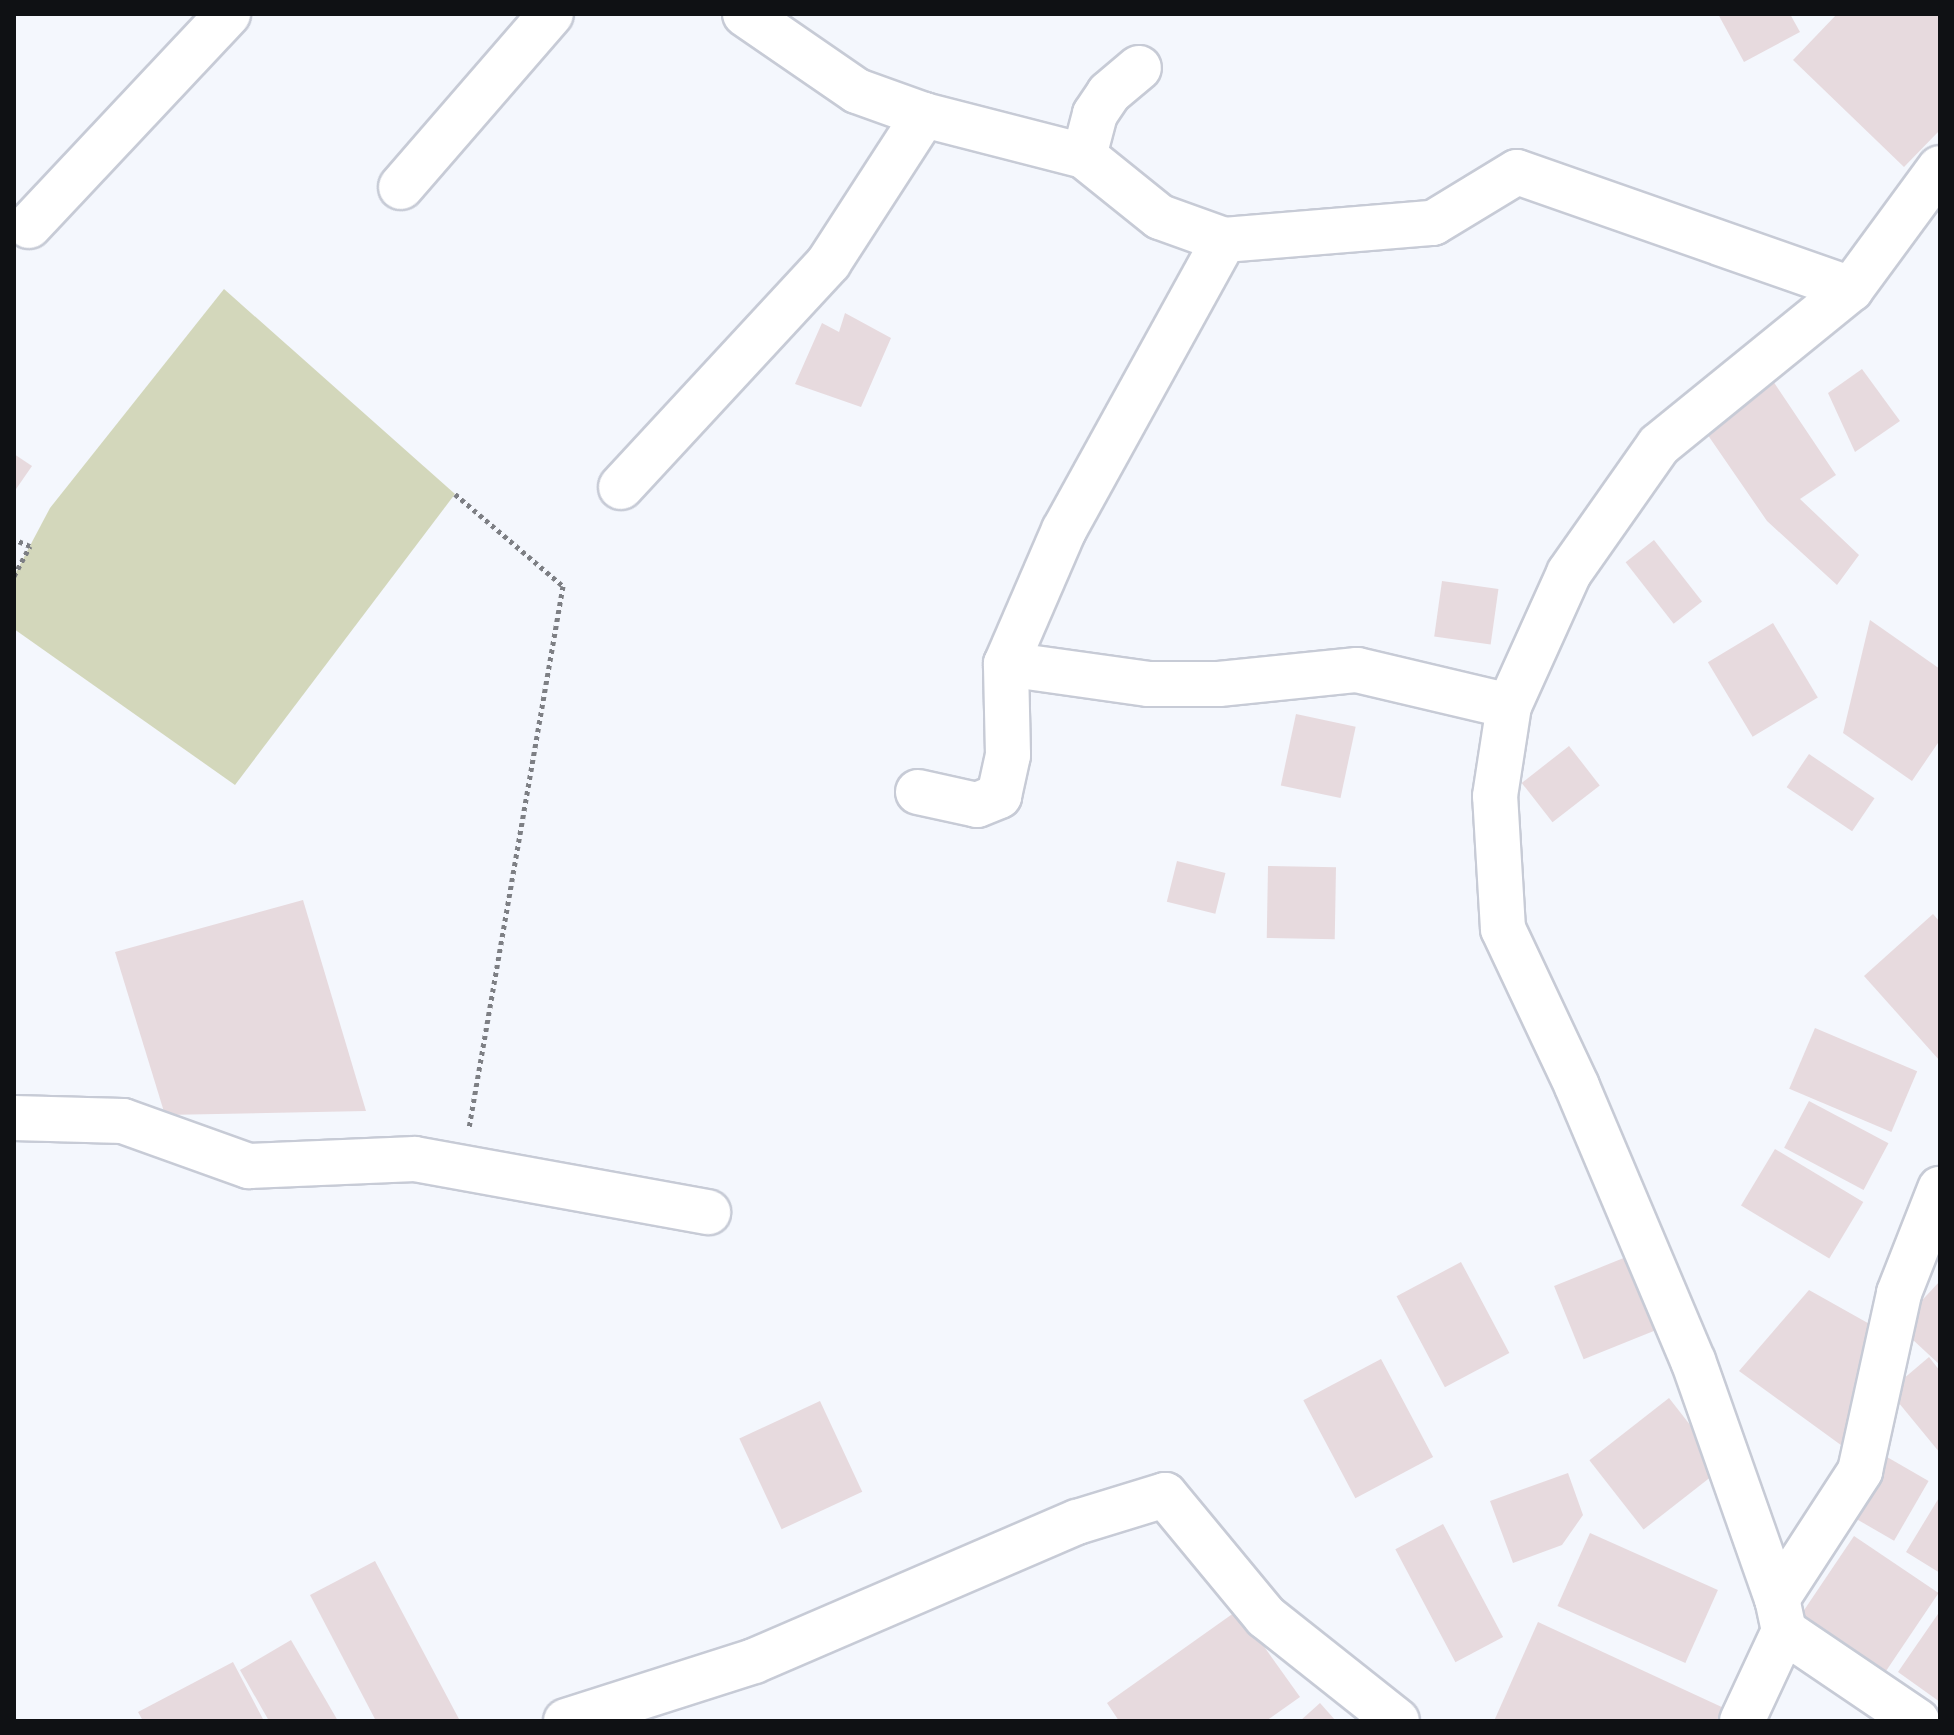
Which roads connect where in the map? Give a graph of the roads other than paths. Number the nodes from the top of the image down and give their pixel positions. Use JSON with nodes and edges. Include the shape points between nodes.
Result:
{"nodes":[{"id":1,"x":228,"y":14,"type":"edge"},
{"id":2,"x":551,"y":14,"type":"edge"},
{"id":3,"x":745,"y":14,"type":"edge"},
{"id":4,"x":1139,"y":68,"type":"dead end"},
{"id":5,"x":924,"y":115,"type":"junction"},
{"id":6,"x":1084,"y":156,"type":"junction"},
{"id":7,"x":1940,"y":168,"type":"edge"},
{"id":8,"x":401,"y":187,"type":"dead end"},
{"id":9,"x":29,"y":226,"type":"dead end"},
{"id":10,"x":1224,"y":240,"type":"junction"},
{"id":11,"x":1851,"y":289,"type":"junction"},
{"id":12,"x":621,"y":487,"type":"dead end"},
{"id":13,"x":1006,"y":664,"type":"junction"},
{"id":14,"x":1509,"y":706,"type":"junction"},
{"id":15,"x":918,"y":792,"type":"dead end"},
{"id":16,"x":14,"y":1118,"type":"edge"},
{"id":17,"x":1940,"y":1189,"type":"edge"},
{"id":18,"x":708,"y":1212,"type":"dead end"},
{"id":19,"x":1780,"y":1615,"type":"junction"},
{"id":20,"x":566,"y":1721,"type":"edge"},
{"id":21,"x":1397,"y":1721,"type":"edge"},
{"id":22,"x":1742,"y":1721,"type":"edge"},
{"id":23,"x":1917,"y":1721,"type":"edge"}],
"edges":[{"from":1,"to":9,"type":"street"},
{"from":2,"to":8,"type":"street"},
{"from":3,"to":5,"type":"street","via":[[857,91]]},
{"from":4,"to":6,"type":"street","via":[[1109,93],[1095,114]]},
{"from":5,"to":6,"type":"street"},
{"from":5,"to":12,"type":"street","via":[[829,262]]},
{"from":6,"to":10,"type":"street","via":[[1160,217]]},
{"from":7,"to":11,"type":"street"},
{"from":10,"to":11,"type":"street","via":[[1433,223],[1517,172]]},
{"from":10,"to":13,"type":"street","via":[[1064,530]]},
{"from":11,"to":14,"type":"street","via":[[1659,445],[1569,573]]},
{"from":13,"to":14,"type":"street","via":[[1148,684],[1219,684],[1357,670]]},
{"from":13,"to":15,"type":"street","via":[[1008,755],[999,796],[977,805]]},
{"from":14,"to":19,"type":"street","via":[[1495,796],[1503,929],[1577,1086],[1693,1361]]},
{"from":16,"to":18,"type":"street","via":[[123,1121],[249,1166],[415,1159]]},
{"from":17,"to":19,"type":"street","via":[[1899,1293],[1860,1471]]},
{"from":19,"to":22,"type":"street"},
{"from":19,"to":23,"type":"street"},
{"from":20,"to":21,"type":"street","via":[[754,1661],[1077,1522],[1165,1495],[1266,1617]]}]}
